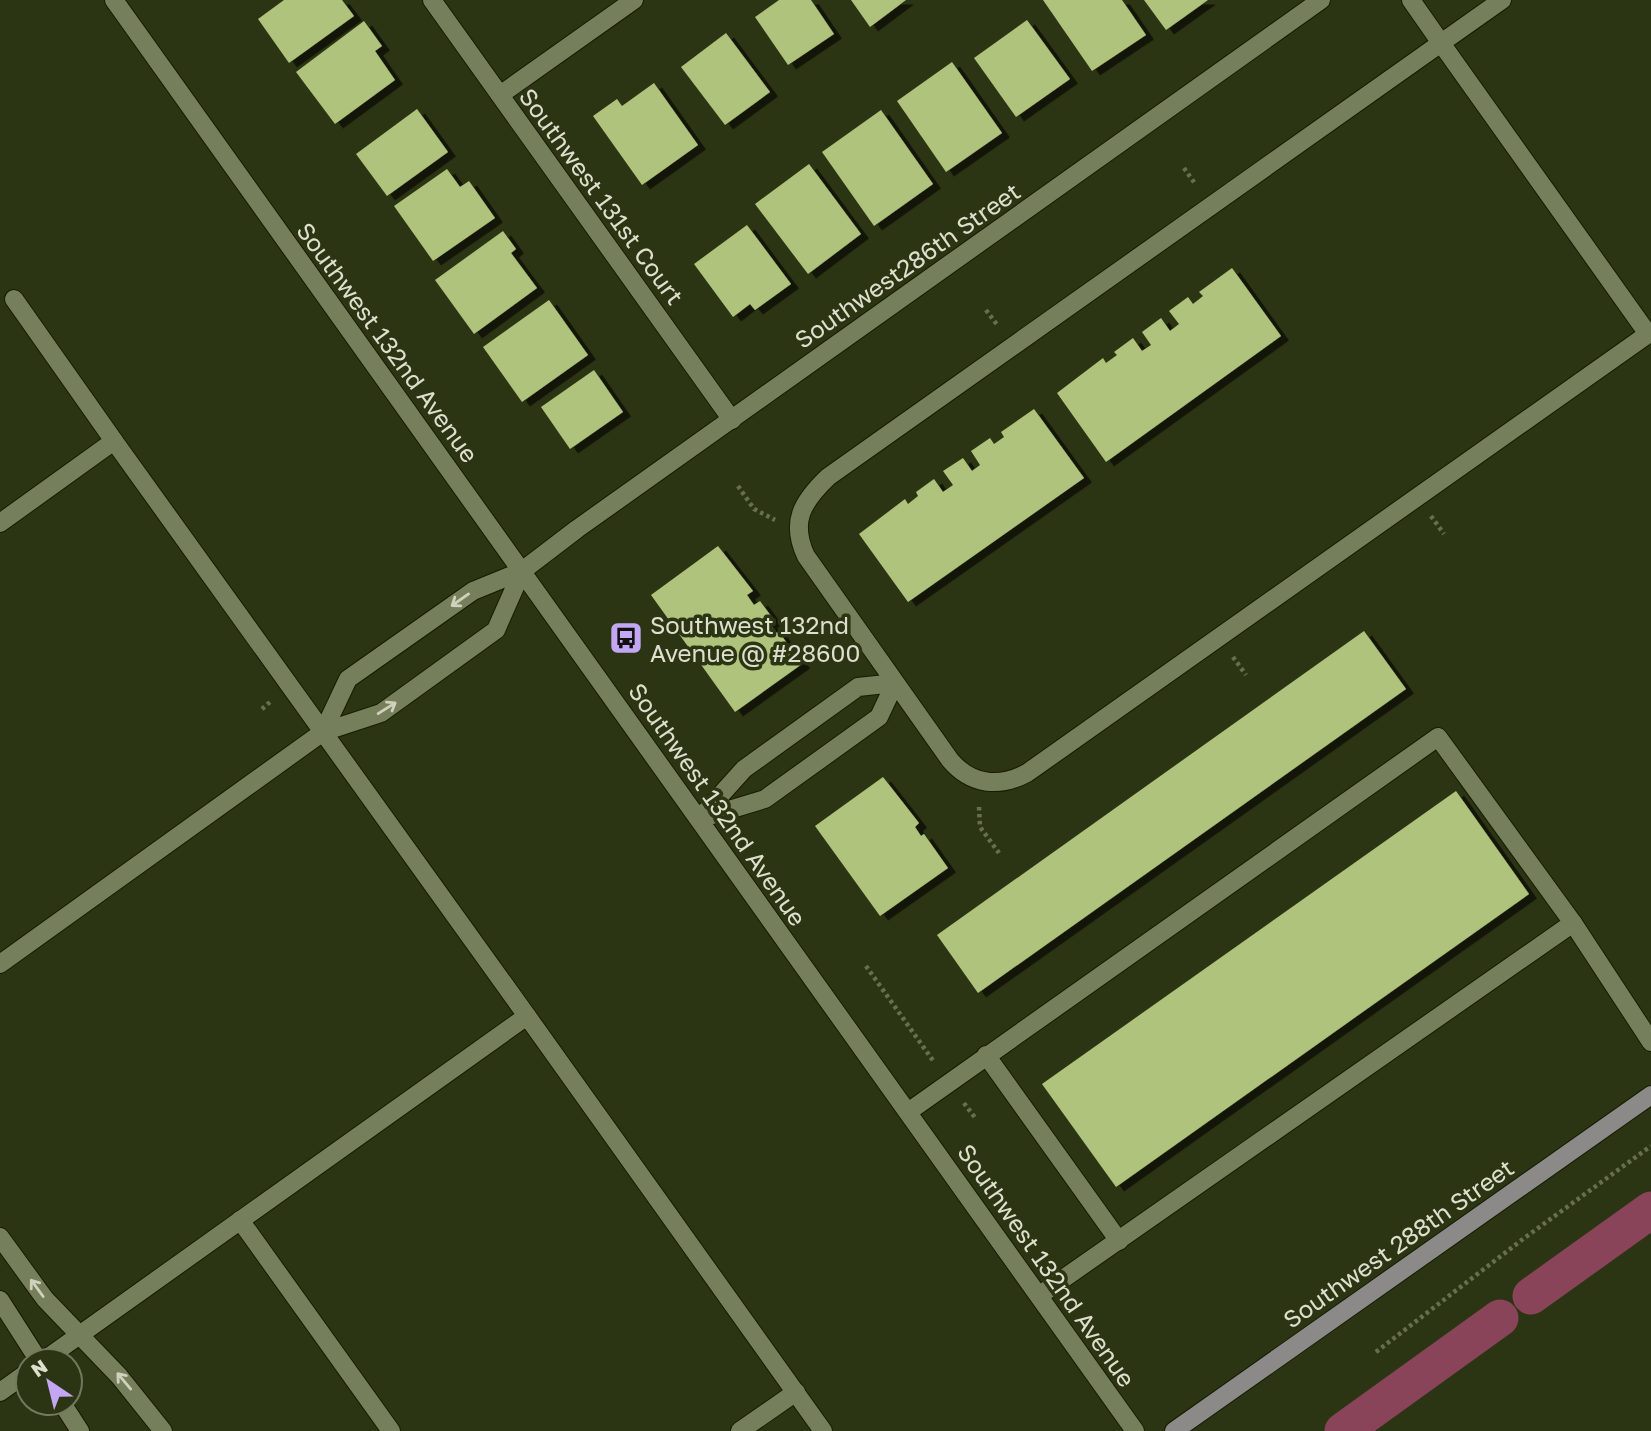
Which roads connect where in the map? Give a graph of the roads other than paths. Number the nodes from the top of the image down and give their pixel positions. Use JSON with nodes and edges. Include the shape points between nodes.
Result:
{"nodes":[{"id":1,"x":114,"y":0,"type":"edge"},
{"id":2,"x":432,"y":0,"type":"edge"},
{"id":3,"x":634,"y":0,"type":"edge"},
{"id":4,"x":1321,"y":0,"type":"edge"},
{"id":5,"x":1411,"y":0,"type":"edge"},
{"id":6,"x":1502,"y":0,"type":"edge"},
{"id":7,"x":1441,"y":43,"type":"junction"},
{"id":8,"x":500,"y":95,"type":"junction"},
{"id":9,"x":14,"y":299,"type":"dead end"},
{"id":10,"x":1649,"y":333,"type":"edge"},
{"id":11,"x":732,"y":420,"type":"junction"},
{"id":12,"x":114,"y":441,"type":"junction"},
{"id":13,"x":0,"y":523,"type":"edge"},
{"id":14,"x":522,"y":571,"type":"junction"},
{"id":15,"x":895,"y":683,"type":"junction"},
{"id":16,"x":323,"y":732,"type":"junction"},
{"id":17,"x":699,"y":819,"type":"junction"},
{"id":18,"x":1573,"y":923,"type":"junction"},
{"id":19,"x":0,"y":964,"type":"edge"},
{"id":20,"x":527,"y":1016,"type":"junction"},
{"id":21,"x":1651,"y":1042,"type":"edge"},
{"id":22,"x":986,"y":1055,"type":"junction"},
{"id":23,"x":1651,"y":1095,"type":"edge"},
{"id":24,"x":908,"y":1112,"type":"junction"},
{"id":25,"x":240,"y":1220,"type":"junction"},
{"id":26,"x":0,"y":1237,"type":"edge"},
{"id":27,"x":1119,"y":1241,"type":"junction"},
{"id":28,"x":1040,"y":1295,"type":"junction"},
{"id":29,"x":0,"y":1300,"type":"edge"},
{"id":30,"x":80,"y":1335,"type":"junction"},
{"id":31,"x":32,"y":1347,"type":"edge"},
{"id":32,"x":62,"y":1347,"type":"edge"},
{"id":33,"x":796,"y":1392,"type":"junction"},
{"id":34,"x":163,"y":1431,"type":"edge"},
{"id":35,"x":391,"y":1431,"type":"edge"},
{"id":36,"x":740,"y":1431,"type":"edge"},
{"id":37,"x":823,"y":1431,"type":"edge"},
{"id":38,"x":1135,"y":1431,"type":"edge"},
{"id":39,"x":1174,"y":1431,"type":"edge"}],
"edges":[{"from":1,"to":14,"type":"street","name":"Southwest 132nd Avenue"},
{"from":2,"to":8,"type":"street","name":"Southwest 131st Court"},
{"from":3,"to":8,"type":"street"},
{"from":4,"to":11,"type":"street","name":"Southwest286th Street"},
{"from":5,"to":7,"type":"street"},
{"from":6,"to":7,"type":"street"},
{"from":7,"to":10,"type":"street"},
{"from":7,"to":15,"type":"street","via":[[828,477],[811,494],[799,521],[800,544]]},
{"from":8,"to":11,"type":"street","name":"Southwest 131st Court"},
{"from":9,"to":12,"type":"street"},
{"from":10,"to":15,"type":"street","via":[[1017,778],[988,782],[965,775]]},
{"from":11,"to":14,"type":"street","name":"Southwest286th Street"},
{"from":12,"to":13,"type":"street"},
{"from":12,"to":16,"type":"street"},
{"from":14,"to":16,"type":"street","one_way":true,"via":[[473,591],[348,679]]},
{"from":16,"to":14,"type":"street","one_way":true,"via":[[381,713],[496,630]]},
{"from":14,"to":17,"type":"street","name":"Southwest 132nd Avenue"},
{"from":15,"to":17,"type":"street","via":[[858,687],[744,769]]},
{"from":15,"to":17,"type":"street","via":[[879,717],[765,799]]},
{"from":16,"to":19,"type":"street"},
{"from":16,"to":20,"type":"street"},
{"from":17,"to":24,"type":"street","name":"Southwest 132nd Avenue"},
{"from":18,"to":21,"type":"street"},
{"from":18,"to":22,"type":"street","via":[[1438,737]]},
{"from":18,"to":27,"type":"street"},
{"from":20,"to":25,"type":"street"},
{"from":20,"to":33,"type":"street"},
{"from":22,"to":24,"type":"street"},
{"from":22,"to":27,"type":"street"},
{"from":23,"to":39,"type":"main road","name":"Southwest 288th Street"},
{"from":24,"to":28,"type":"street","name":"Southwest 132nd Avenue"},
{"from":25,"to":30,"type":"street"},
{"from":25,"to":35,"type":"street"},
{"from":30,"to":26,"type":"street","one_way":true,"via":[[45,1299]]},
{"from":27,"to":28,"type":"street"},
{"from":28,"to":38,"type":"street","name":"Southwest 132nd Avenue"},
{"from":29,"to":31,"type":"street"},
{"from":30,"to":32,"type":"street"},
{"from":34,"to":30,"type":"street","one_way":true},
{"from":33,"to":36,"type":"street"},
{"from":33,"to":37,"type":"street"}]}
